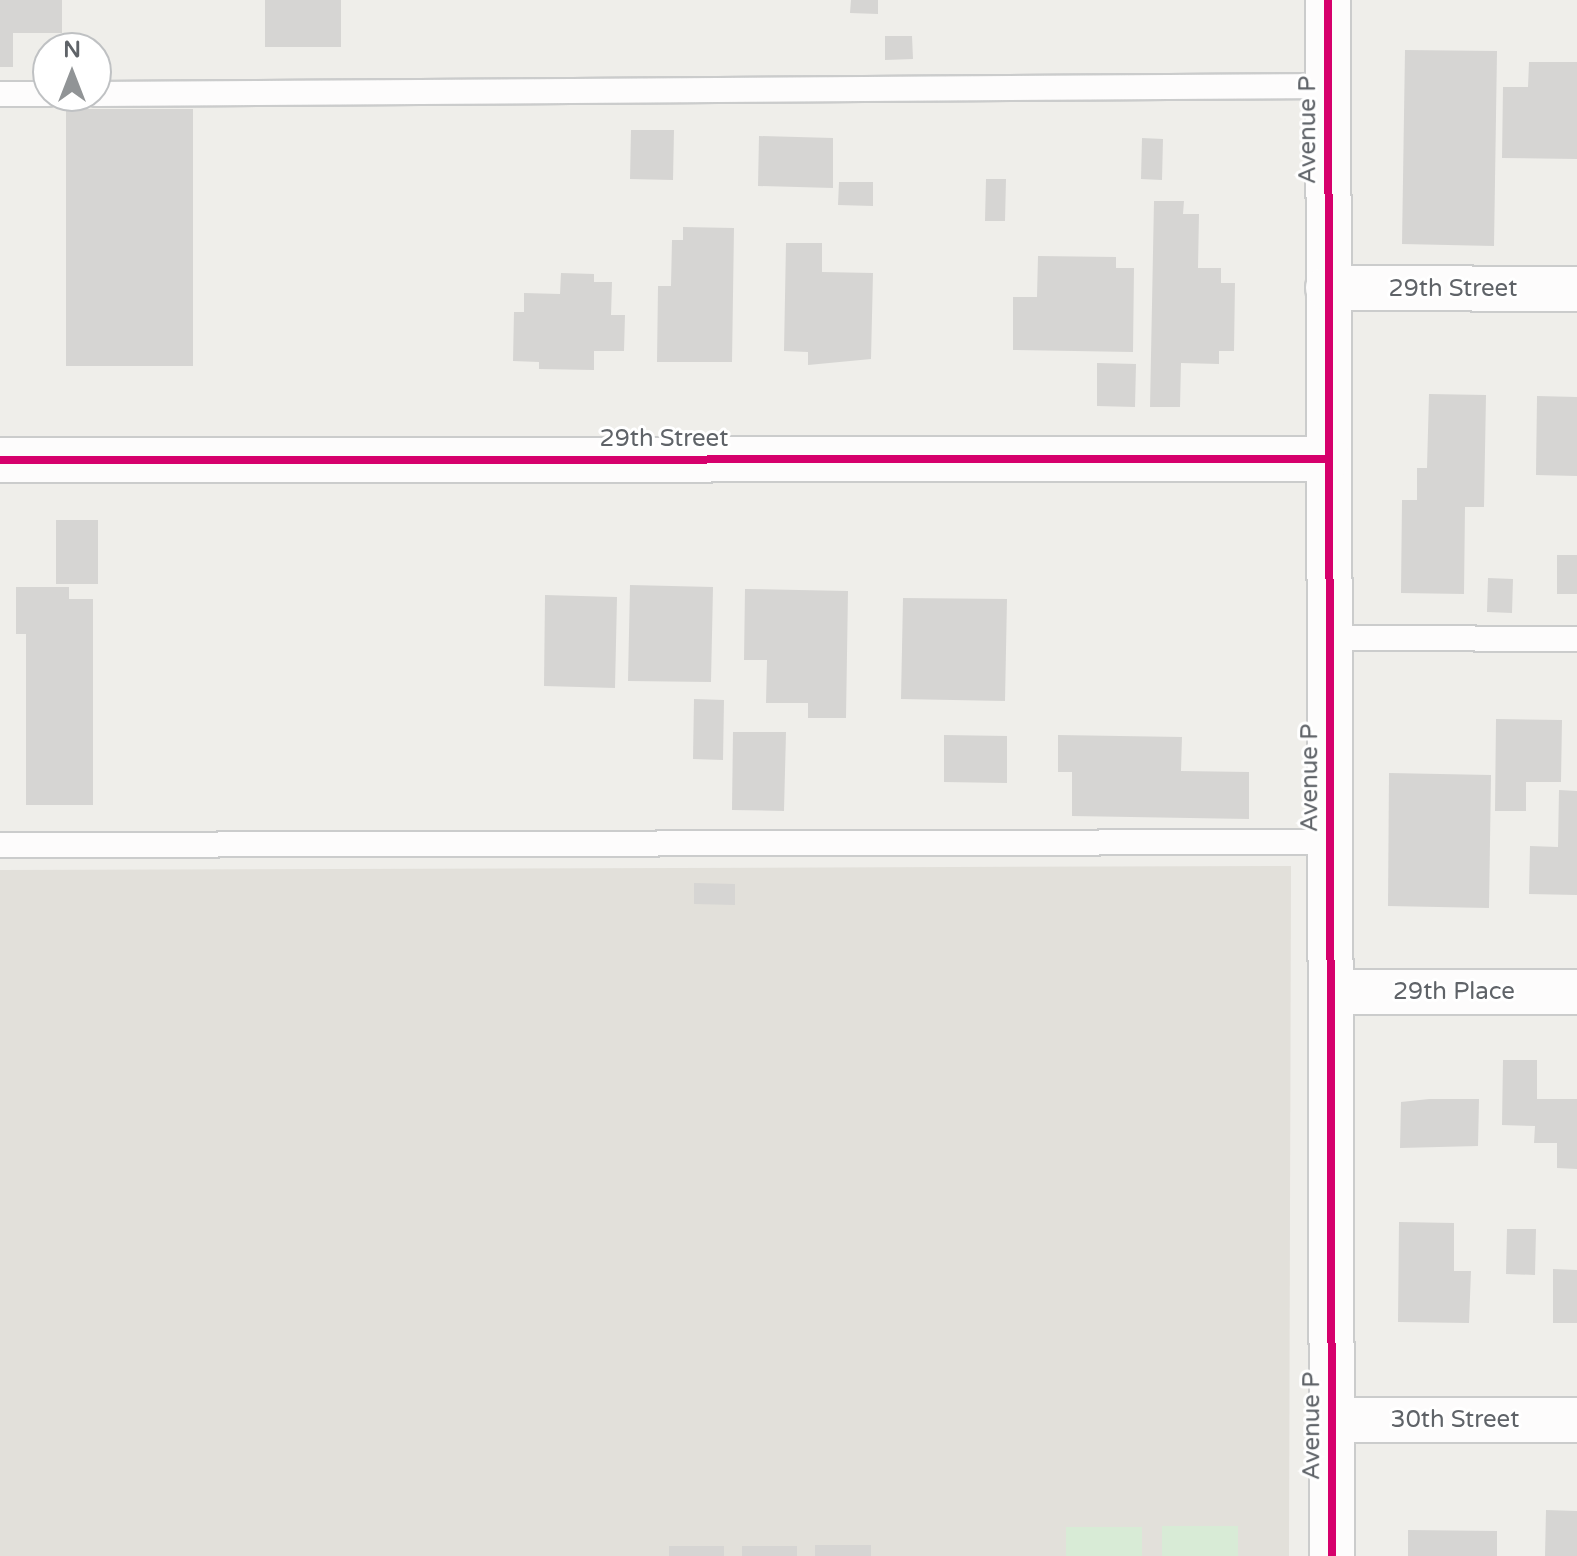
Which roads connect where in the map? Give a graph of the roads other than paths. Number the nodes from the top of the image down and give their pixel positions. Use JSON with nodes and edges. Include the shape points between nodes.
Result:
{"nodes":[{"id":1,"x":1328,"y":0,"type":"edge"},
{"id":2,"x":1328,"y":86,"type":"junction"},
{"id":3,"x":0,"y":94,"type":"edge"},
{"id":4,"x":32,"y":94,"type":"edge"},
{"id":5,"x":112,"y":94,"type":"edge"},
{"id":6,"x":1328,"y":288,"type":"junction"},
{"id":7,"x":1577,"y":289,"type":"edge"},
{"id":8,"x":1328,"y":459,"type":"junction"},
{"id":9,"x":0,"y":460,"type":"edge"},
{"id":10,"x":1329,"y":638,"type":"junction"},
{"id":11,"x":1577,"y":639,"type":"edge"},
{"id":12,"x":1330,"y":842,"type":"junction"},
{"id":13,"x":0,"y":845,"type":"edge"},
{"id":14,"x":1331,"y":992,"type":"junction"},
{"id":15,"x":1577,"y":992,"type":"edge"},
{"id":16,"x":1332,"y":1420,"type":"junction"},
{"id":17,"x":1577,"y":1420,"type":"edge"},
{"id":18,"x":1332,"y":1556,"type":"edge"}],
"edges":[{"from":1,"to":2,"type":"street","name":"Avenue P"},
{"from":2,"to":5,"type":"lane"},
{"from":2,"to":6,"type":"street","name":"Avenue P"},
{"from":3,"to":4,"type":"lane"},
{"from":6,"to":7,"type":"street","name":"29th Street"},
{"from":6,"to":8,"type":"street","name":"Avenue P"},
{"from":8,"to":9,"type":"street","name":"29th Street"},
{"from":8,"to":10,"type":"street","name":"Avenue P"},
{"from":10,"to":11,"type":"lane"},
{"from":10,"to":12,"type":"street","name":"Avenue P"},
{"from":12,"to":13,"type":"lane"},
{"from":12,"to":14,"type":"street","name":"Avenue P"},
{"from":14,"to":15,"type":"street","name":"29th Place"},
{"from":14,"to":16,"type":"street","name":"Avenue P"},
{"from":16,"to":17,"type":"street","name":"30th Street"},
{"from":16,"to":18,"type":"street","name":"Avenue P"}]}
